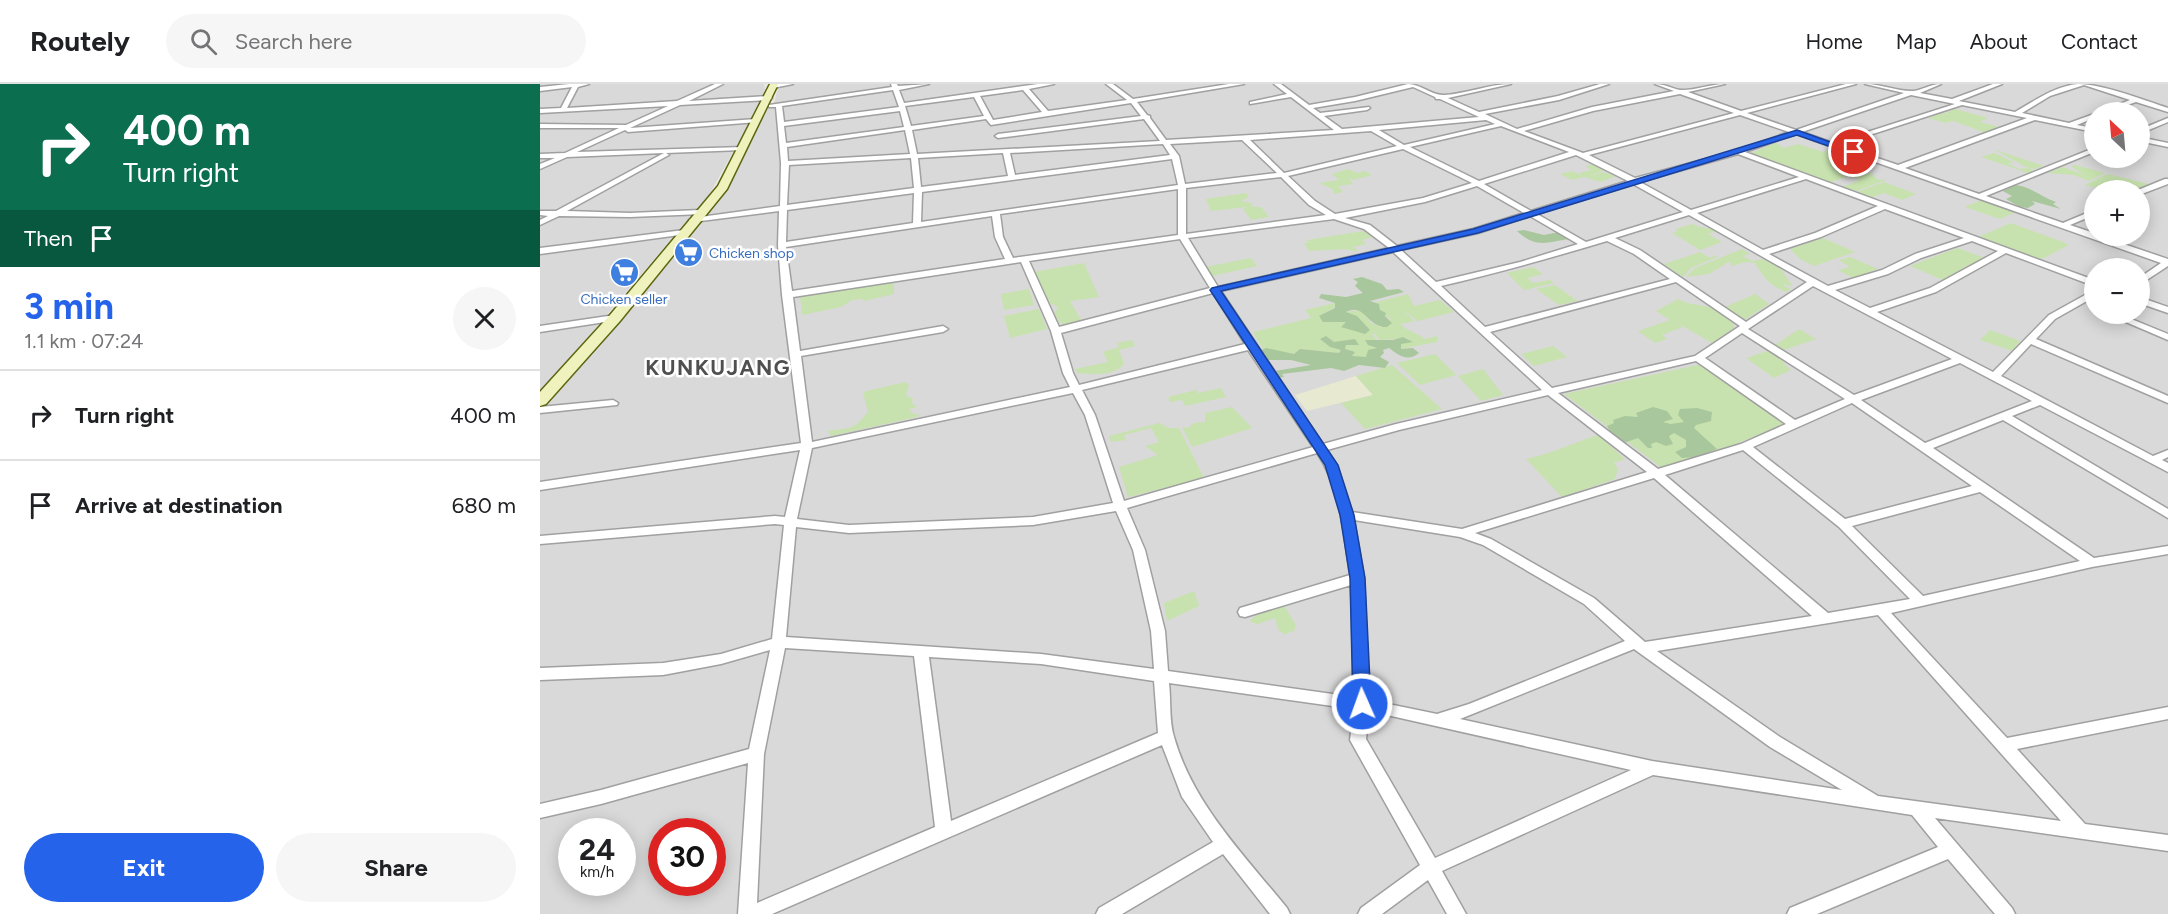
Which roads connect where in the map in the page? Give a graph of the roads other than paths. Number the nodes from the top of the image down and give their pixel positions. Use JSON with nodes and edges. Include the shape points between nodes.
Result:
{"nodes":[{"id":1,"x":586,"y":84,"type":"edge"},
{"id":2,"x":720,"y":84,"type":"edge"},
{"id":3,"x":790,"y":84,"type":"edge"},
{"id":4,"x":926,"y":84,"type":"edge"},
{"id":5,"x":1051,"y":84,"type":"edge"},
{"id":6,"x":1109,"y":84,"type":"edge"},
{"id":7,"x":1241,"y":84,"type":"edge"},
{"id":8,"x":1277,"y":84,"type":"edge"},
{"id":9,"x":1508,"y":84,"type":"edge"},
{"id":10,"x":1606,"y":84,"type":"edge"},
{"id":11,"x":1658,"y":84,"type":"edge"},
{"id":12,"x":1722,"y":84,"type":"edge"},
{"id":13,"x":1853,"y":84,"type":"edge"},
{"id":14,"x":1868,"y":84,"type":"edge"},
{"id":15,"x":1938,"y":84,"type":"edge"},
{"id":16,"x":1999,"y":84,"type":"edge"},
{"id":17,"x":2084,"y":84,"type":"edge"},
{"id":18,"x":576,"y":85,"type":"edge"},
{"id":19,"x":1412,"y":85,"type":"edge"},
{"id":20,"x":1492,"y":85,"type":"edge"},
{"id":21,"x":895,"y":86,"type":"edge"},
{"id":22,"x":1025,"y":88,"type":"junction"},
{"id":23,"x":540,"y":89,"type":"edge"},
{"id":24,"x":1683,"y":93,"type":"junction"},
{"id":25,"x":1911,"y":93,"type":"junction"},
{"id":26,"x":976,"y":95,"type":"junction"},
{"id":27,"x":1292,"y":95,"type":"junction"},
{"id":28,"x":772,"y":96,"type":"edge"},
{"id":29,"x":1438,"y":98,"type":"junction"},
{"id":30,"x":2136,"y":100,"type":"junction"},
{"id":31,"x":1953,"y":101,"type":"junction"},
{"id":32,"x":1134,"y":102,"type":"junction"},
{"id":33,"x":2130,"y":102,"type":"edge"},
{"id":34,"x":680,"y":103,"type":"junction"},
{"id":35,"x":1252,"y":103,"type":"dead end"},
{"id":36,"x":1962,"y":103,"type":"junction"},
{"id":37,"x":1306,"y":106,"type":"junction"},
{"id":38,"x":901,"y":107,"type":"junction"},
{"id":39,"x":1366,"y":108,"type":"dead end"},
{"id":40,"x":563,"y":110,"type":"junction"},
{"id":41,"x":2168,"y":110,"type":"edge"},
{"id":42,"x":540,"y":111,"type":"edge"},
{"id":43,"x":1741,"y":113,"type":"junction"},
{"id":44,"x":1476,"y":114,"type":"junction"},
{"id":45,"x":2016,"y":114,"type":"junction"},
{"id":46,"x":1048,"y":115,"type":"junction"},
{"id":47,"x":1318,"y":115,"type":"junction"},
{"id":48,"x":1148,"y":117,"type":"junction"},
{"id":49,"x":1487,"y":118,"type":"junction"},
{"id":50,"x":2034,"y":118,"type":"junction"},
{"id":51,"x":989,"y":119,"type":"junction"},
{"id":52,"x":2084,"y":120,"type":"edge"},
{"id":53,"x":2168,"y":120,"type":"edge"},
{"id":54,"x":756,"y":122,"type":"junction"},
{"id":55,"x":782,"y":124,"type":"junction"},
{"id":56,"x":1502,"y":124,"type":"junction"},
{"id":57,"x":2069,"y":125,"type":"junction"},
{"id":58,"x":540,"y":126,"type":"edge"},
{"id":59,"x":627,"y":126,"type":"junction"},
{"id":60,"x":2150,"y":127,"type":"edge"},
{"id":61,"x":906,"y":128,"type":"junction"},
{"id":62,"x":2084,"y":128,"type":"edge"},
{"id":63,"x":1372,"y":129,"type":"junction"},
{"id":64,"x":618,"y":130,"type":"junction"},
{"id":65,"x":1339,"y":130,"type":"junction"},
{"id":66,"x":1516,"y":131,"type":"junction"},
{"id":67,"x":1797,"y":133,"type":"junction"},
{"id":68,"x":998,"y":136,"type":"junction"},
{"id":69,"x":1245,"y":138,"type":"junction"},
{"id":70,"x":2168,"y":139,"type":"edge"},
{"id":71,"x":2150,"y":141,"type":"edge"},
{"id":72,"x":1167,"y":142,"type":"junction"},
{"id":73,"x":2158,"y":143,"type":"junction"},
{"id":74,"x":785,"y":145,"type":"junction"},
{"id":75,"x":1832,"y":145,"type":"junction"},
{"id":76,"x":2168,"y":145,"type":"edge"},
{"id":77,"x":1405,"y":146,"type":"junction"},
{"id":78,"x":742,"y":148,"type":"junction"},
{"id":79,"x":1005,"y":152,"type":"junction"},
{"id":80,"x":1738,"y":152,"type":"junction"},
{"id":81,"x":669,"y":153,"type":"junction"},
{"id":82,"x":1579,"y":154,"type":"junction"},
{"id":83,"x":2084,"y":154,"type":"edge"},
{"id":84,"x":563,"y":155,"type":"junction"},
{"id":85,"x":540,"y":156,"type":"edge"},
{"id":86,"x":914,"y":156,"type":"junction"},
{"id":87,"x":1175,"y":156,"type":"junction"},
{"id":88,"x":785,"y":163,"type":"junction"},
{"id":89,"x":540,"y":167,"type":"edge"},
{"id":90,"x":1898,"y":168,"type":"junction"},
{"id":91,"x":1282,"y":175,"type":"junction"},
{"id":92,"x":1012,"y":177,"type":"junction"},
{"id":93,"x":1806,"y":177,"type":"junction"},
{"id":94,"x":1634,"y":181,"type":"junction"},
{"id":95,"x":2168,"y":181,"type":"edge"},
{"id":96,"x":1479,"y":184,"type":"junction"},
{"id":97,"x":1182,"y":187,"type":"junction"},
{"id":98,"x":2150,"y":188,"type":"edge"},
{"id":99,"x":916,"y":190,"type":"junction"},
{"id":100,"x":1980,"y":196,"type":"junction"},
{"id":101,"x":1884,"y":206,"type":"junction"},
{"id":102,"x":784,"y":209,"type":"junction"},
{"id":103,"x":1691,"y":212,"type":"junction"},
{"id":104,"x":540,"y":213,"type":"edge"},
{"id":105,"x":560,"y":213,"type":"junction"},
{"id":106,"x":996,"y":213,"type":"junction"},
{"id":107,"x":1531,"y":215,"type":"junction"},
{"id":108,"x":697,"y":216,"type":"junction"},
{"id":109,"x":1332,"y":216,"type":"junction"},
{"id":110,"x":2084,"y":216,"type":"edge"},
{"id":111,"x":540,"y":223,"type":"edge"},
{"id":112,"x":917,"y":223,"type":"junction"},
{"id":113,"x":2064,"y":225,"type":"junction"},
{"id":114,"x":684,"y":232,"type":"junction"},
{"id":115,"x":1182,"y":236,"type":"junction"},
{"id":116,"x":1971,"y":238,"type":"junction"},
{"id":117,"x":1610,"y":239,"type":"junction"},
{"id":118,"x":782,"y":245,"type":"junction"},
{"id":119,"x":1587,"y":246,"type":"junction"},
{"id":120,"x":1395,"y":250,"type":"junction"},
{"id":121,"x":2006,"y":250,"type":"junction"},
{"id":122,"x":540,"y":251,"type":"edge"},
{"id":123,"x":1763,"y":253,"type":"junction"},
{"id":124,"x":1023,"y":258,"type":"junction"},
{"id":125,"x":1010,"y":260,"type":"junction"},
{"id":126,"x":2168,"y":262,"type":"edge"},
{"id":127,"x":2150,"y":274,"type":"edge"},
{"id":128,"x":1678,"y":279,"type":"junction"},
{"id":129,"x":2084,"y":279,"type":"edge"},
{"id":130,"x":1813,"y":282,"type":"junction"},
{"id":131,"x":1436,"y":285,"type":"junction"},
{"id":132,"x":1829,"y":289,"type":"junction"},
{"id":133,"x":1215,"y":290,"type":"junction"},
{"id":134,"x":787,"y":295,"type":"junction"},
{"id":135,"x":2084,"y":299,"type":"edge"},
{"id":136,"x":2080,"y":301,"type":"junction"},
{"id":137,"x":2084,"y":302,"type":"edge"},
{"id":138,"x":2150,"y":304,"type":"edge"},
{"id":139,"x":2168,"y":310,"type":"edge"},
{"id":140,"x":1870,"y":311,"type":"junction"},
{"id":141,"x":615,"y":318,"type":"junction"},
{"id":142,"x":2136,"y":324,"type":"edge"},
{"id":143,"x":1744,"y":328,"type":"junction"},
{"id":144,"x":540,"y":329,"type":"edge"},
{"id":145,"x":943,"y":329,"type":"dead end"},
{"id":146,"x":1485,"y":330,"type":"junction"},
{"id":147,"x":1056,"y":331,"type":"junction"},
{"id":148,"x":2168,"y":337,"type":"edge"},
{"id":149,"x":2029,"y":340,"type":"junction"},
{"id":150,"x":1251,"y":346,"type":"junction"},
{"id":151,"x":797,"y":354,"type":"junction"},
{"id":152,"x":1698,"y":358,"type":"junction"},
{"id":153,"x":1961,"y":359,"type":"junction"},
{"id":154,"x":1995,"y":376,"type":"junction"},
{"id":155,"x":1075,"y":389,"type":"junction"},
{"id":156,"x":1548,"y":391,"type":"junction"},
{"id":157,"x":1853,"y":399,"type":"junction"},
{"id":158,"x":2168,"y":400,"type":"edge"},
{"id":159,"x":540,"y":401,"type":"edge"},
{"id":160,"x":2041,"y":401,"type":"junction"},
{"id":161,"x":614,"y":403,"type":"dead end"},
{"id":162,"x":540,"y":410,"type":"edge"},
{"id":163,"x":2004,"y":416,"type":"junction"},
{"id":164,"x":1796,"y":425,"type":"junction"},
{"id":165,"x":807,"y":446,"type":"junction"},
{"id":166,"x":1745,"y":446,"type":"junction"},
{"id":167,"x":1924,"y":448,"type":"junction"},
{"id":168,"x":1321,"y":449,"type":"junction"},
{"id":169,"x":2168,"y":453,"type":"edge"},
{"id":170,"x":2153,"y":460,"type":"junction"},
{"id":171,"x":2168,"y":468,"type":"edge"},
{"id":172,"x":1657,"y":474,"type":"junction"},
{"id":173,"x":540,"y":486,"type":"edge"},
{"id":174,"x":1979,"y":488,"type":"junction"},
{"id":175,"x":1120,"y":506,"type":"junction"},
{"id":176,"x":2168,"y":514,"type":"edge"},
{"id":177,"x":1347,"y":515,"type":"junction"},
{"id":178,"x":790,"y":522,"type":"junction"},
{"id":179,"x":1843,"y":524,"type":"junction"},
{"id":180,"x":1462,"y":533,"type":"junction"},
{"id":181,"x":540,"y":540,"type":"edge"},
{"id":182,"x":2168,"y":550,"type":"edge"},
{"id":183,"x":2092,"y":563,"type":"junction"},
{"id":184,"x":1357,"y":578,"type":"junction"},
{"id":185,"x":1920,"y":601,"type":"junction"},
{"id":186,"x":1881,"y":610,"type":"junction"},
{"id":187,"x":1245,"y":612,"type":"dead end"},
{"id":188,"x":1826,"y":619,"type":"junction"},
{"id":189,"x":779,"y":642,"type":"junction"},
{"id":190,"x":1639,"y":645,"type":"junction"},
{"id":191,"x":921,"y":653,"type":"junction"},
{"id":192,"x":540,"y":674,"type":"edge"},
{"id":193,"x":1161,"y":674,"type":"junction"},
{"id":194,"x":1362,"y":704,"type":"junction"},
{"id":195,"x":2168,"y":713,"type":"edge"},
{"id":196,"x":1437,"y":720,"type":"junction"},
{"id":197,"x":1166,"y":736,"type":"junction"},
{"id":198,"x":2006,"y":745,"type":"junction"},
{"id":199,"x":756,"y":754,"type":"junction"},
{"id":200,"x":1652,"y":768,"type":"junction"},
{"id":201,"x":1878,"y":803,"type":"junction"},
{"id":202,"x":1917,"y":809,"type":"junction"},
{"id":203,"x":540,"y":811,"type":"edge"},
{"id":204,"x":944,"y":830,"type":"junction"},
{"id":205,"x":2081,"y":831,"type":"junction"},
{"id":206,"x":2168,"y":843,"type":"edge"},
{"id":207,"x":1225,"y":844,"type":"junction"},
{"id":208,"x":1950,"y":850,"type":"junction"},
{"id":209,"x":1429,"y":869,"type":"junction"},
{"id":210,"x":747,"y":914,"type":"edge"},
{"id":211,"x":752,"y":914,"type":"edge"},
{"id":212,"x":1105,"y":914,"type":"edge"},
{"id":213,"x":1281,"y":914,"type":"edge"},
{"id":214,"x":1367,"y":914,"type":"edge"},
{"id":215,"x":1457,"y":914,"type":"edge"},
{"id":216,"x":1796,"y":914,"type":"edge"},
{"id":217,"x":2006,"y":914,"type":"edge"}],
"edges":[{"from":1,"to":18,"type":"street"},
{"from":2,"to":34,"type":"street"},
{"from":3,"to":28,"type":"street"},
{"from":4,"to":21,"type":"street"},
{"from":5,"to":22,"type":"street"},
{"from":6,"to":32,"type":"street"},
{"from":7,"to":32,"type":"street"},
{"from":8,"to":27,"type":"street"},
{"from":9,"to":20,"type":"street"},
{"from":10,"to":44,"type":"street","via":[[1559,98]]},
{"from":11,"to":24,"type":"street"},
{"from":12,"to":24,"type":"street"},
{"from":13,"to":43,"type":"street"},
{"from":14,"to":25,"type":"street"},
{"from":15,"to":25,"type":"street"},
{"from":16,"to":31,"type":"street"},
{"from":17,"to":30,"type":"street"},
{"from":17,"to":45,"type":"street","via":[[2048,95]]},
{"from":18,"to":23,"type":"street"},
{"from":18,"to":40,"type":"street"},
{"from":19,"to":29,"type":"street"},
{"from":19,"to":37,"type":"street"},
{"from":20,"to":29,"type":"street"},
{"from":21,"to":28,"type":"street"},
{"from":21,"to":38,"type":"street"},
{"from":22,"to":26,"type":"street"},
{"from":22,"to":46,"type":"street"},
{"from":24,"to":43,"type":"street"},
{"from":24,"to":66,"type":"street","via":[[1592,109]]},
{"from":25,"to":31,"type":"street"},
{"from":25,"to":67,"type":"street"},
{"from":26,"to":38,"type":"street"},
{"from":26,"to":51,"type":"street"},
{"from":27,"to":35,"type":"street"},
{"from":27,"to":37,"type":"street"},
{"from":28,"to":34,"type":"street"},
{"from":28,"to":54,"type":"street"},
{"from":28,"to":55,"type":"street"},
{"from":29,"to":44,"type":"street"},
{"from":30,"to":33,"type":"street"},
{"from":30,"to":41,"type":"street"},
{"from":31,"to":36,"type":"street"},
{"from":32,"to":46,"type":"street"},
{"from":32,"to":48,"type":"street"},
{"from":34,"to":40,"type":"street"},
{"from":34,"to":59,"type":"street"},
{"from":36,"to":45,"type":"street"},
{"from":36,"to":75,"type":"street"},
{"from":37,"to":47,"type":"street"},
{"from":38,"to":55,"type":"street"},
{"from":38,"to":61,"type":"street"},
{"from":39,"to":47,"type":"street"},
{"from":40,"to":42,"type":"street"},
{"from":43,"to":67,"type":"street"},
{"from":43,"to":82,"type":"street"},
{"from":44,"to":49,"type":"street"},
{"from":45,"to":50,"type":"street"},
{"from":46,"to":51,"type":"street"},
{"from":47,"to":65,"type":"street"},
{"from":48,"to":68,"type":"street"},
{"from":48,"to":72,"type":"street"},
{"from":49,"to":56,"type":"street"},
{"from":49,"to":63,"type":"street"},
{"from":50,"to":57,"type":"street"},
{"from":50,"to":90,"type":"street"},
{"from":51,"to":61,"type":"street"},
{"from":51,"to":68,"type":"street"},
{"from":52,"to":57,"type":"street"},
{"from":53,"to":60,"type":"street"},
{"from":54,"to":64,"type":"street"},
{"from":54,"to":78,"type":"street"},
{"from":55,"to":74,"type":"street"},
{"from":56,"to":66,"type":"street"},
{"from":56,"to":77,"type":"street"},
{"from":57,"to":62,"type":"street"},
{"from":58,"to":59,"type":"street"},
{"from":59,"to":64,"type":"street"},
{"from":61,"to":74,"type":"street"},
{"from":61,"to":86,"type":"street"},
{"from":63,"to":65,"type":"street"},
{"from":63,"to":77,"type":"street"},
{"from":64,"to":84,"type":"street"},
{"from":65,"to":69,"type":"street"},
{"from":66,"to":82,"type":"street"},
{"from":67,"to":75,"type":"street"},
{"from":67,"to":80,"type":"street"},
{"from":68,"to":79,"type":"street"},
{"from":69,"to":72,"type":"street"},
{"from":69,"to":91,"type":"street"},
{"from":70,"to":73,"type":"street"},
{"from":71,"to":73,"type":"street"},
{"from":72,"to":79,"type":"street"},
{"from":72,"to":87,"type":"street"},
{"from":73,"to":76,"type":"street"},
{"from":74,"to":88,"type":"street"},
{"from":75,"to":90,"type":"street"},
{"from":77,"to":91,"type":"street"},
{"from":77,"to":96,"type":"street"},
{"from":78,"to":81,"type":"street"},
{"from":78,"to":108,"type":"street","via":[[723,187]]},
{"from":79,"to":86,"type":"street"},
{"from":79,"to":92,"type":"street"},
{"from":80,"to":93,"type":"street"},
{"from":80,"to":94,"type":"street"},
{"from":81,"to":84,"type":"street"},
{"from":81,"to":105,"type":"street"},
{"from":82,"to":94,"type":"street"},
{"from":82,"to":96,"type":"street"},
{"from":83,"to":100,"type":"street"},
{"from":84,"to":85,"type":"street"},
{"from":84,"to":89,"type":"street"},
{"from":86,"to":88,"type":"street"},
{"from":86,"to":99,"type":"street"},
{"from":87,"to":92,"type":"street"},
{"from":87,"to":97,"type":"street"},
{"from":88,"to":102,"type":"street"},
{"from":90,"to":100,"type":"street"},
{"from":91,"to":97,"type":"street"},
{"from":91,"to":109,"type":"street"},
{"from":92,"to":99,"type":"street"},
{"from":93,"to":101,"type":"street"},
{"from":93,"to":103,"type":"street"},
{"from":94,"to":103,"type":"street"},
{"from":94,"to":107,"type":"street"},
{"from":95,"to":98,"type":"street"},
{"from":96,"to":107,"type":"street"},
{"from":96,"to":109,"type":"street","via":[[1425,200]]},
{"from":97,"to":106,"type":"street"},
{"from":97,"to":115,"type":"street"},
{"from":99,"to":102,"type":"street"},
{"from":99,"to":112,"type":"street"},
{"from":100,"to":113,"type":"street"},
{"from":101,"to":116,"type":"street"},
{"from":101,"to":123,"type":"street","via":[[1818,235]]},
{"from":102,"to":108,"type":"street"},
{"from":102,"to":118,"type":"street"},
{"from":103,"to":117,"type":"street"},
{"from":103,"to":123,"type":"street"},
{"from":104,"to":105,"type":"street"},
{"from":105,"to":108,"type":"street"},
{"from":105,"to":111,"type":"street"},
{"from":106,"to":112,"type":"street"},
{"from":106,"to":125,"type":"street","via":[[999,237]]},
{"from":107,"to":119,"type":"street"},
{"from":107,"to":120,"type":"street"},
{"from":108,"to":114,"type":"street"},
{"from":109,"to":115,"type":"street"},
{"from":109,"to":120,"type":"street","via":[[1366,227]]},
{"from":110,"to":113,"type":"street"},
{"from":112,"to":118,"type":"street"},
{"from":113,"to":126,"type":"street"},
{"from":114,"to":122,"type":"street"},
{"from":114,"to":141,"type":"street"},
{"from":115,"to":124,"type":"street"},
{"from":115,"to":133,"type":"street"},
{"from":116,"to":121,"type":"street"},
{"from":116,"to":132,"type":"street","via":[[1918,256],[1885,273]]},
{"from":117,"to":119,"type":"street"},
{"from":117,"to":128,"type":"street"},
{"from":118,"to":134,"type":"street"},
{"from":119,"to":131,"type":"street"},
{"from":120,"to":131,"type":"street"},
{"from":120,"to":133,"type":"street"},
{"from":121,"to":129,"type":"street"},
{"from":121,"to":140,"type":"street","via":[[1933,290]]},
{"from":123,"to":130,"type":"street"},
{"from":124,"to":125,"type":"street"},
{"from":124,"to":147,"type":"street"},
{"from":125,"to":134,"type":"street"},
{"from":126,"to":127,"type":"street"},
{"from":128,"to":143,"type":"street"},
{"from":128,"to":146,"type":"street"},
{"from":130,"to":132,"type":"street"},
{"from":130,"to":143,"type":"street"},
{"from":131,"to":146,"type":"street"},
{"from":132,"to":140,"type":"street"},
{"from":133,"to":147,"type":"street"},
{"from":133,"to":150,"type":"street"},
{"from":134,"to":151,"type":"street"},
{"from":135,"to":136,"type":"street"},
{"from":136,"to":137,"type":"street"},
{"from":136,"to":149,"type":"street","via":[[2052,317]]},
{"from":138,"to":139,"type":"street"},
{"from":140,"to":153,"type":"street"},
{"from":141,"to":144,"type":"street"},
{"from":141,"to":159,"type":"street"},
{"from":142,"to":148,"type":"street"},
{"from":143,"to":152,"type":"street"},
{"from":143,"to":157,"type":"street"},
{"from":145,"to":151,"type":"street"},
{"from":146,"to":156,"type":"street"},
{"from":147,"to":155,"type":"street"},
{"from":149,"to":154,"type":"street"},
{"from":149,"to":158,"type":"street"},
{"from":150,"to":155,"type":"street"},
{"from":150,"to":168,"type":"street"},
{"from":151,"to":165,"type":"street"},
{"from":152,"to":156,"type":"street"},
{"from":152,"to":164,"type":"street"},
{"from":153,"to":154,"type":"street"},
{"from":153,"to":157,"type":"street"},
{"from":154,"to":160,"type":"street"},
{"from":155,"to":165,"type":"street"},
{"from":155,"to":175,"type":"street","via":[[1090,415]]},
{"from":156,"to":168,"type":"street"},
{"from":156,"to":172,"type":"street"},
{"from":157,"to":164,"type":"street"},
{"from":157,"to":167,"type":"street"},
{"from":160,"to":163,"type":"street"},
{"from":160,"to":170,"type":"street"},
{"from":161,"to":162,"type":"street"},
{"from":163,"to":167,"type":"street"},
{"from":163,"to":176,"type":"street"},
{"from":164,"to":166,"type":"street"},
{"from":165,"to":173,"type":"street"},
{"from":165,"to":178,"type":"street"},
{"from":166,"to":172,"type":"street"},
{"from":166,"to":179,"type":"street"},
{"from":167,"to":174,"type":"street"},
{"from":168,"to":175,"type":"street"},
{"from":168,"to":177,"type":"street","via":[[1331,465]]},
{"from":169,"to":170,"type":"street"},
{"from":170,"to":171,"type":"street"},
{"from":172,"to":180,"type":"street"},
{"from":172,"to":188,"type":"street"},
{"from":174,"to":179,"type":"street"},
{"from":174,"to":183,"type":"street"},
{"from":175,"to":178,"type":"street","via":[[1010,523],[849,529]]},
{"from":175,"to":193,"type":"street","via":[[1139,550],[1158,631]]},
{"from":177,"to":180,"type":"street"},
{"from":177,"to":184,"type":"street"},
{"from":178,"to":181,"type":"street","via":[[776,520]]},
{"from":178,"to":189,"type":"street"},
{"from":179,"to":185,"type":"street"},
{"from":180,"to":190,"type":"street","via":[[1487,542],[1589,601]]},
{"from":182,"to":183,"type":"street"},
{"from":183,"to":185,"type":"street"},
{"from":184,"to":187,"type":"street"},
{"from":184,"to":194,"type":"street"},
{"from":185,"to":186,"type":"street"},
{"from":186,"to":188,"type":"street"},
{"from":186,"to":198,"type":"street"},
{"from":188,"to":190,"type":"street"},
{"from":189,"to":191,"type":"street"},
{"from":189,"to":192,"type":"street","via":[[721,659],[663,669]]},
{"from":189,"to":199,"type":"street"},
{"from":190,"to":196,"type":"street"},
{"from":190,"to":201,"type":"street","via":[[1775,742]]},
{"from":191,"to":193,"type":"street","via":[[1041,659]]},
{"from":191,"to":204,"type":"street"},
{"from":193,"to":194,"type":"street"},
{"from":193,"to":197,"type":"street"},
{"from":194,"to":196,"type":"street"},
{"from":194,"to":209,"type":"street","via":[[1358,740]]},
{"from":195,"to":198,"type":"street"},
{"from":196,"to":200,"type":"street"},
{"from":197,"to":204,"type":"street"},
{"from":197,"to":207,"type":"street","via":[[1188,792]]},
{"from":198,"to":205,"type":"street"},
{"from":199,"to":203,"type":"street"},
{"from":199,"to":210,"type":"street"},
{"from":200,"to":201,"type":"street"},
{"from":200,"to":209,"type":"street"},
{"from":201,"to":202,"type":"street"},
{"from":202,"to":205,"type":"street"},
{"from":202,"to":208,"type":"street"},
{"from":204,"to":211,"type":"street"},
{"from":205,"to":206,"type":"street"},
{"from":207,"to":212,"type":"street"},
{"from":207,"to":213,"type":"street"},
{"from":208,"to":216,"type":"street"},
{"from":208,"to":217,"type":"street"},
{"from":209,"to":214,"type":"street"},
{"from":209,"to":215,"type":"street"}]}
